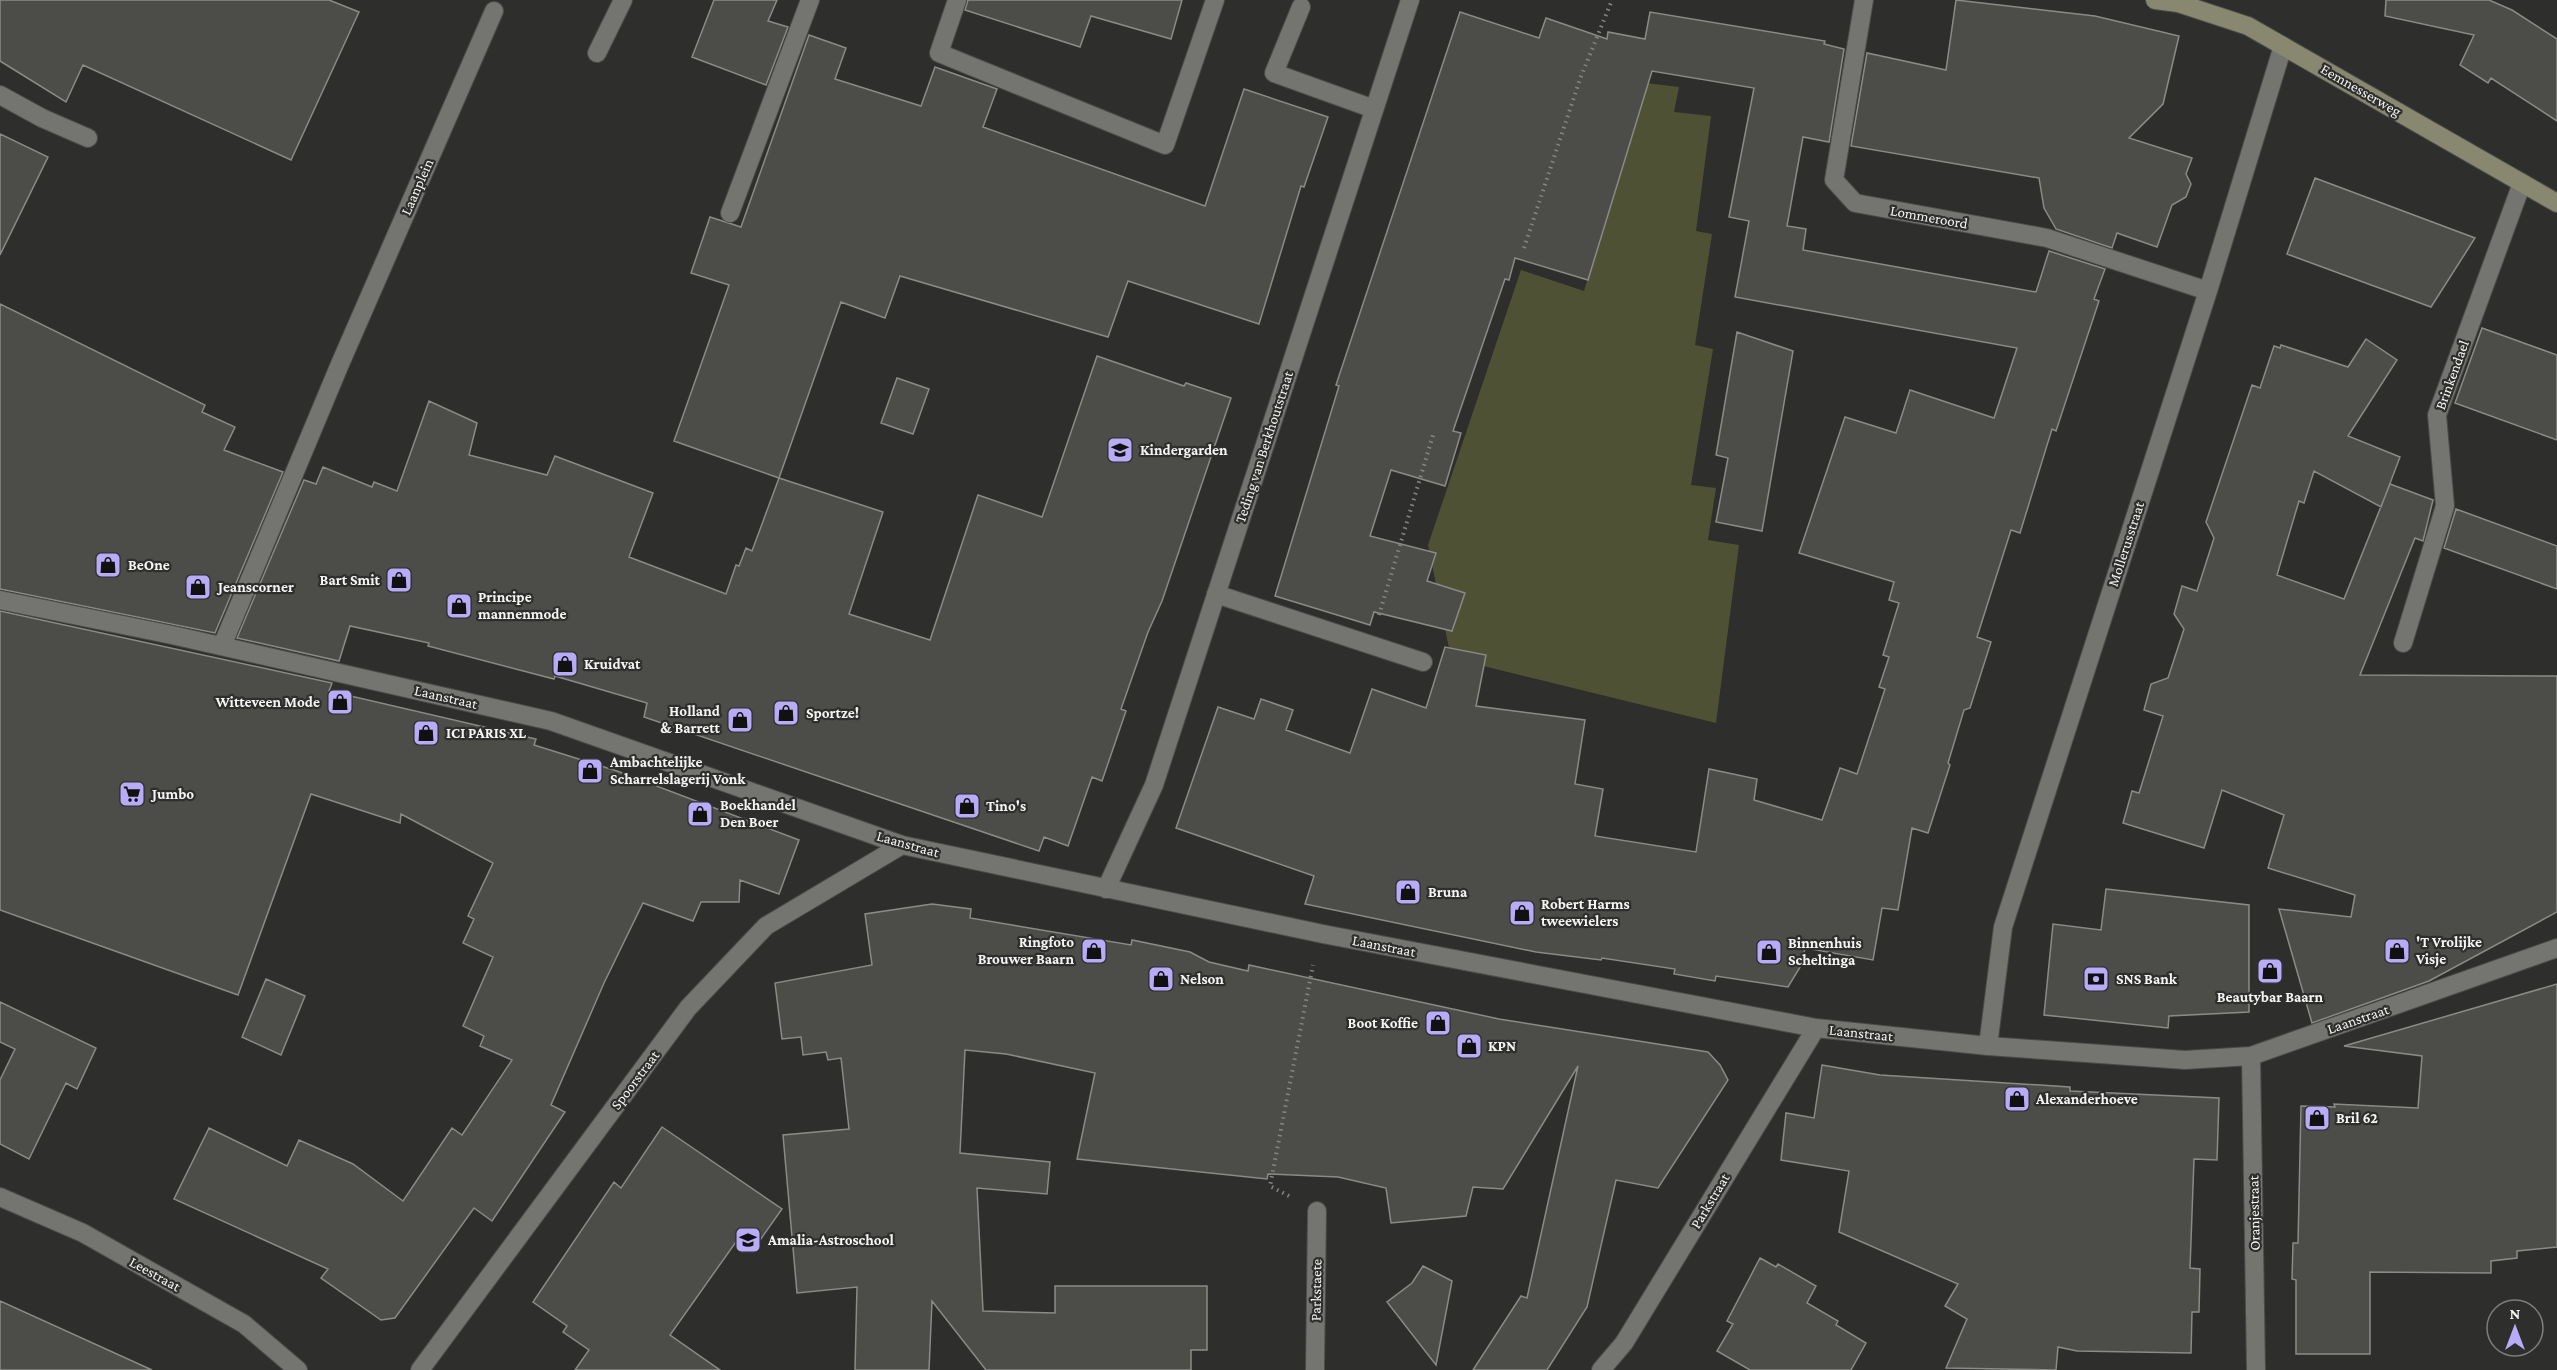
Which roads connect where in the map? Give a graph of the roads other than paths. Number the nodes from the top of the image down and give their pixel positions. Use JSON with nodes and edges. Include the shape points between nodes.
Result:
{"nodes":[{"id":1,"x":623,"y":0,"type":"edge"},
{"id":2,"x":810,"y":0,"type":"edge"},
{"id":3,"x":957,"y":0,"type":"edge"},
{"id":4,"x":1215,"y":0,"type":"edge"},
{"id":5,"x":1410,"y":0,"type":"edge"},
{"id":6,"x":1864,"y":0,"type":"edge"},
{"id":7,"x":2155,"y":0,"type":"edge"},
{"id":8,"x":2178,"y":2,"type":"edge"},
{"id":9,"x":1301,"y":7,"type":"dead end"},
{"id":10,"x":494,"y":11,"type":"dead end"},
{"id":11,"x":2283,"y":46,"type":"junction"},
{"id":12,"x":597,"y":52,"type":"dead end"},
{"id":13,"x":0,"y":95,"type":"edge"},
{"id":14,"x":1374,"y":109,"type":"junction"},
{"id":15,"x":88,"y":138,"type":"dead end"},
{"id":16,"x":2522,"y":183,"type":"junction"},
{"id":17,"x":2557,"y":203,"type":"edge"},
{"id":18,"x":730,"y":213,"type":"dead end"},
{"id":19,"x":2208,"y":291,"type":"junction"},
{"id":20,"x":1216,"y":594,"type":"junction"},
{"id":21,"x":0,"y":600,"type":"edge"},
{"id":22,"x":34,"y":607,"type":"junction"},
{"id":23,"x":0,"y":613,"type":"edge"},
{"id":24,"x":2403,"y":644,"type":"dead end"},
{"id":25,"x":222,"y":646,"type":"junction"},
{"id":26,"x":1423,"y":662,"type":"dead end"},
{"id":27,"x":902,"y":845,"type":"junction"},
{"id":28,"x":1106,"y":890,"type":"junction"},
{"id":29,"x":2557,"y":948,"type":"edge"},
{"id":30,"x":1816,"y":1028,"type":"junction"},
{"id":31,"x":1988,"y":1046,"type":"junction"},
{"id":32,"x":2251,"y":1056,"type":"junction"},
{"id":33,"x":0,"y":1197,"type":"edge"},
{"id":34,"x":1317,"y":1210,"type":"road end"},
{"id":35,"x":298,"y":1370,"type":"edge"},
{"id":36,"x":420,"y":1370,"type":"edge"},
{"id":37,"x":1315,"y":1370,"type":"edge"},
{"id":38,"x":1601,"y":1370,"type":"edge"},
{"id":39,"x":2256,"y":1370,"type":"edge"}],
"edges":[{"from":1,"to":12,"type":"street"},
{"from":2,"to":18,"type":"street"},
{"from":3,"to":4,"type":"street","via":[[939,53],[1166,146]]},
{"from":5,"to":14,"type":"street","name":"Teding van Berkhoutstraat"},
{"from":6,"to":19,"type":"street","name":"Lommeroord","via":[[1834,180],[1855,203],[2047,238]]},
{"from":7,"to":8,"type":"street","name":"Eemnesserweg"},
{"from":8,"to":11,"type":"street","name":"Eemnesserweg","via":[[2248,26]]},
{"from":9,"to":14,"type":"street","via":[[1274,73]]},
{"from":10,"to":25,"type":"street","name":"Laanplein"},
{"from":11,"to":16,"type":"street","name":"Eemnesserweg"},
{"from":11,"to":19,"type":"street","name":"Mollerusstraat"},
{"from":13,"to":15,"type":"street"},
{"from":14,"to":20,"type":"street","name":"Teding van Berkhoutstraat"},
{"from":16,"to":17,"type":"street","name":"Eemnesserweg"},
{"from":16,"to":24,"type":"street","name":"Brinkendael","via":[[2437,414],[2445,506]]},
{"from":19,"to":31,"type":"street","name":"Mollerusstraat","via":[[2003,927]]},
{"from":20,"to":26,"type":"street"},
{"from":20,"to":28,"type":"street","name":"Teding van Berkhoutstraat","via":[[1154,785]]},
{"from":21,"to":22,"type":"street","name":"Laanstraat"},
{"from":22,"to":23,"type":"street"},
{"from":22,"to":25,"type":"street","name":"Laanstraat"},
{"from":25,"to":27,"type":"street","name":"Laanstraat","via":[[551,722]]},
{"from":27,"to":28,"type":"street","name":"Laanstraat"},
{"from":27,"to":36,"type":"street","name":"Spoorstraat","via":[[766,926],[724,968],[688,1008]]},
{"from":28,"to":30,"type":"street","name":"Laanstraat"},
{"from":29,"to":32,"type":"street","name":"Laanstraat"},
{"from":30,"to":31,"type":"street","name":"Laanstraat"},
{"from":30,"to":38,"type":"street","name":"Parkstraat","via":[[1624,1343]]},
{"from":31,"to":32,"type":"street","name":"Laanstraat","via":[[2186,1060]]},
{"from":32,"to":39,"type":"street","name":"Oranjestraat"},
{"from":33,"to":35,"type":"street","name":"Leestraat","via":[[83,1233],[244,1324]]},
{"from":34,"to":37,"type":"street","name":"Parkstaete"}]}
